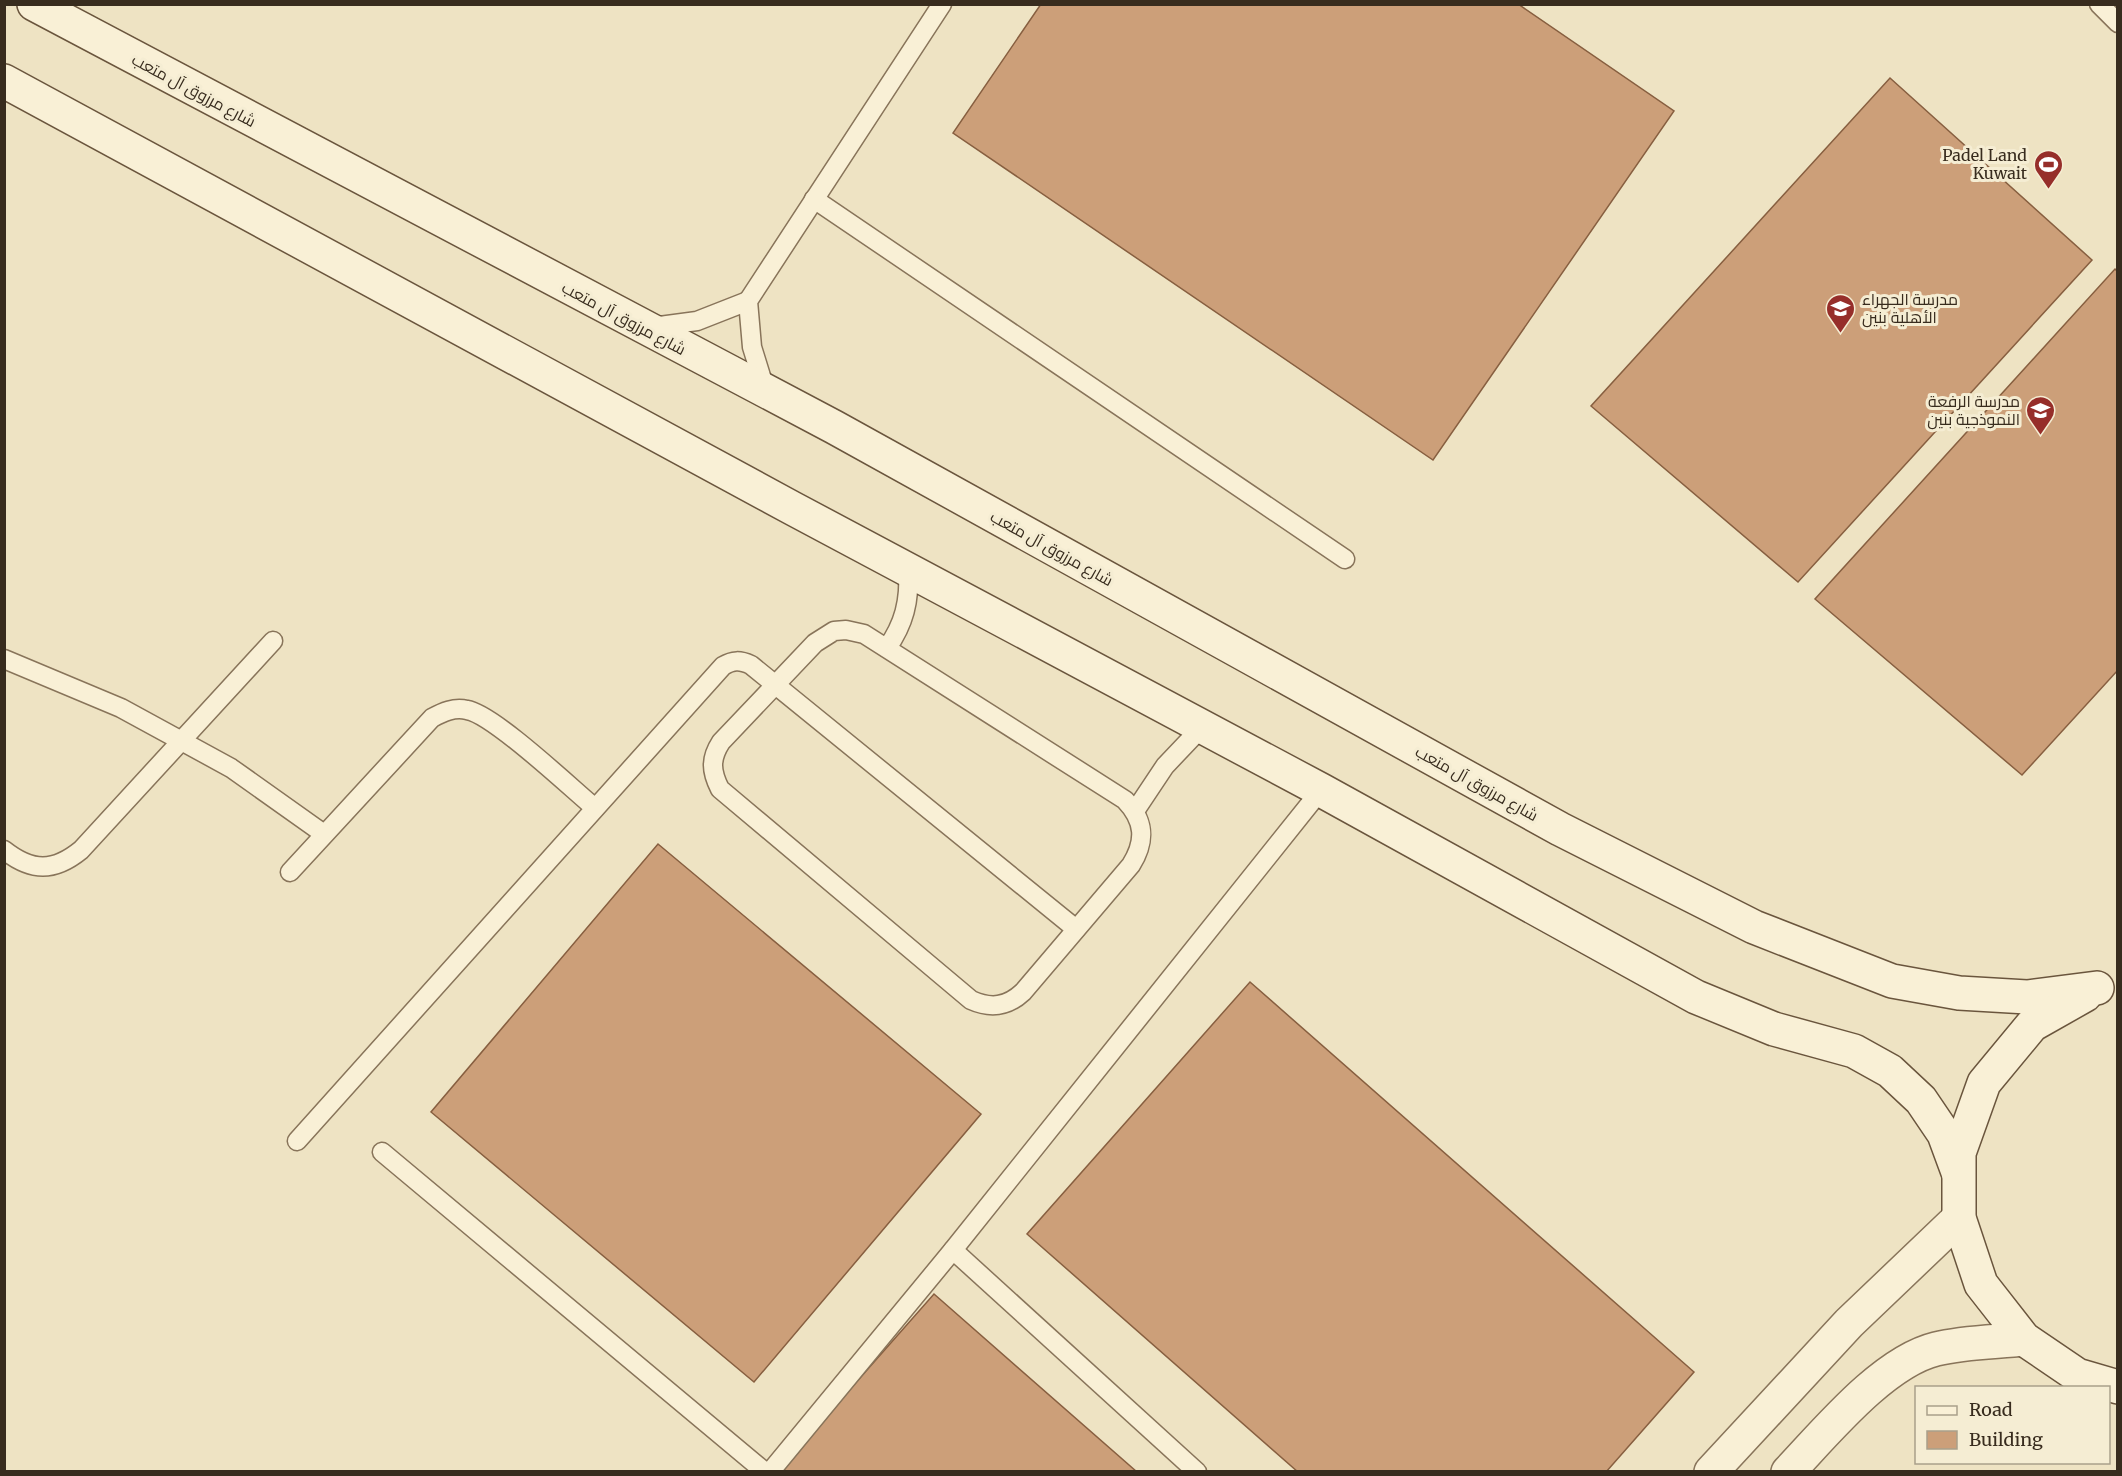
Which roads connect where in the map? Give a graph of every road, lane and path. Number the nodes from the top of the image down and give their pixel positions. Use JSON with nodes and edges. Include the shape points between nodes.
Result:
{"nodes":[{"id":1,"x":34,"y":4,"type":"edge"},
{"id":2,"x":942,"y":4,"type":"edge"},
{"id":3,"x":2099,"y":4,"type":"edge"},
{"id":4,"x":2118,"y":23,"type":"edge"},
{"id":5,"x":4,"y":81,"type":"edge"},
{"id":6,"x":814,"y":199,"type":"junction"},
{"id":7,"x":748,"y":301,"type":"junction"},
{"id":8,"x":642,"y":328,"type":"junction"},
{"id":9,"x":766,"y":391,"type":"junction"},
{"id":10,"x":1345,"y":559,"type":"dead end"},
{"id":11,"x":908,"y":570,"type":"junction"},
{"id":12,"x":273,"y":641,"type":"dead end"},
{"id":13,"x":886,"y":648,"type":"junction"},
{"id":14,"x":4,"y":659,"type":"edge"},
{"id":15,"x":775,"y":685,"type":"junction"},
{"id":16,"x":1202,"y":727,"type":"junction"},
{"id":17,"x":181,"y":741,"type":"junction"},
{"id":18,"x":1321,"y":790,"type":"junction"},
{"id":19,"x":595,"y":808,"type":"junction"},
{"id":20,"x":1136,"y":811,"type":"junction"},
{"id":21,"x":324,"y":834,"type":"junction"},
{"id":22,"x":4,"y":850,"type":"edge"},
{"id":23,"x":290,"y":872,"type":"dead end"},
{"id":24,"x":1076,"y":929,"type":"junction"},
{"id":25,"x":2108,"y":986,"type":"edge"},
{"id":26,"x":297,"y":1141,"type":"dead end"},
{"id":27,"x":382,"y":1152,"type":"dead end"},
{"id":28,"x":1958,"y":1172,"type":"junction"},
{"id":29,"x":1959,"y":1218,"type":"junction"},
{"id":30,"x":953,"y":1250,"type":"junction"},
{"id":31,"x":2024,"y":1339,"type":"junction"},
{"id":32,"x":2118,"y":1387,"type":"edge"},
{"id":33,"x":765,"y":1472,"type":"edge"},
{"id":34,"x":770,"y":1472,"type":"edge"},
{"id":35,"x":1197,"y":1472,"type":"edge"},
{"id":36,"x":1711,"y":1472,"type":"edge"},
{"id":37,"x":1788,"y":1472,"type":"edge"}],
"edges":[{"from":1,"to":8,"type":"main road","name":"شارع مرزوق آل متعب"},
{"from":2,"to":6,"type":"lane"},
{"from":3,"to":4,"type":"lane"},
{"from":5,"to":11,"type":"main road"},
{"from":6,"to":7,"type":"lane"},
{"from":6,"to":10,"type":"lane"},
{"from":7,"to":8,"type":"lane","via":[[697,321]]},
{"from":7,"to":9,"type":"lane","via":[[752,347]]},
{"from":8,"to":9,"type":"main road","name":"شارع مرزوق آل متعب"},
{"from":9,"to":25,"type":"main road","name":"شارع مرزوق آل متعب","via":[[1560,829],[1754,927],[1892,981],[1948,991],[2027,997]]},
{"from":11,"to":13,"type":"lane","via":[[908,603],[896,635]]},
{"from":11,"to":16,"type":"main road"},
{"from":12,"to":17,"type":"lane"},
{"from":13,"to":15,"type":"lane","via":[[855,631],[834,631],[815,643]]},
{"from":13,"to":20,"type":"lane","via":[[1125,800]]},
{"from":14,"to":17,"type":"lane","via":[[121,708]]},
{"from":15,"to":19,"type":"lane","via":[[744,662],[723,666]]},
{"from":15,"to":24,"type":"lane"},
{"from":15,"to":24,"type":"lane","via":[[716,749],[712,769],[720,789],[972,1000],[993,1007],[1015,1000]]},
{"from":16,"to":18,"type":"main road"},
{"from":16,"to":20,"type":"lane","via":[[1165,766]]},
{"from":17,"to":21,"type":"lane","via":[[231,768]]},
{"from":17,"to":22,"type":"lane","via":[[67,862],[31,866]]},
{"from":18,"to":28,"type":"main road","via":[[1696,997],[1774,1029],[1854,1051],[1890,1071],[1920,1100],[1944,1134]]},
{"from":18,"to":30,"type":"lane"},
{"from":19,"to":21,"type":"lane","via":[[490,720],[455,709],[432,718]]},
{"from":19,"to":26,"type":"lane"},
{"from":20,"to":24,"type":"lane","via":[[1143,838],[1139,853]]},
{"from":21,"to":23,"type":"lane"},
{"from":25,"to":28,"type":"main road","via":[[2032,1025],[1984,1083],[1959,1153]]},
{"from":27,"to":33,"type":"lane"},
{"from":28,"to":29,"type":"main road"},
{"from":29,"to":31,"type":"main road","via":[[1981,1284]]},
{"from":29,"to":36,"type":"main road","via":[[1849,1323]]},
{"from":30,"to":34,"type":"lane"},
{"from":30,"to":35,"type":"lane"},
{"from":31,"to":32,"type":"main road","via":[[2077,1375]]},
{"from":31,"to":37,"type":"main road","via":[[1935,1349],[1890,1371]]}]}
